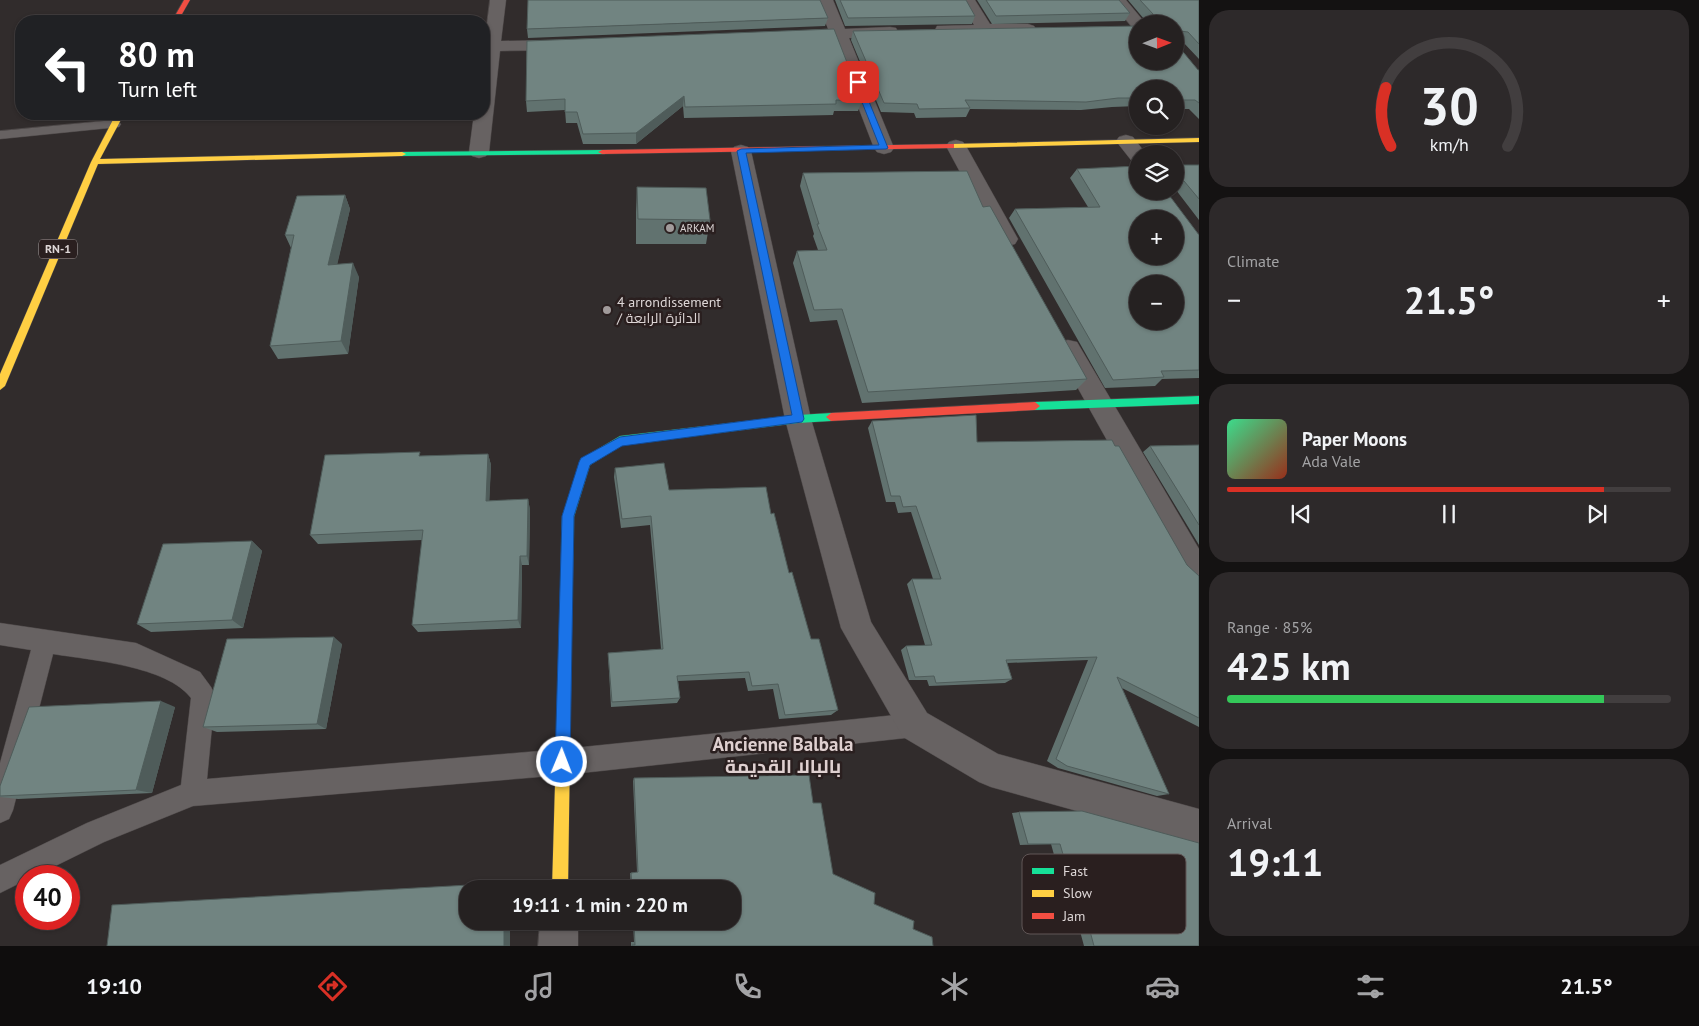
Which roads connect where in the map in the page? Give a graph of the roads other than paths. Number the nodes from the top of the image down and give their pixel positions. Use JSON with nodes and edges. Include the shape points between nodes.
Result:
{"nodes":[{"id":1,"x":187,"y":0,"type":"edge"},
{"id":2,"x":498,"y":0,"type":"edge"},
{"id":3,"x":825,"y":0,"type":"edge"},
{"id":4,"x":967,"y":0,"type":"edge"},
{"id":5,"x":1117,"y":0,"type":"edge"},
{"id":6,"x":178,"y":15,"type":"edge"},
{"id":7,"x":1130,"y":15,"type":"edge"},
{"id":8,"x":1042,"y":28,"type":"edge"},
{"id":9,"x":1118,"y":28,"type":"edge"},
{"id":10,"x":1129,"y":28,"type":"edge"},
{"id":11,"x":985,"y":29,"type":"junction"},
{"id":12,"x":926,"y":30,"type":"edge"},
{"id":13,"x":907,"y":31,"type":"edge"},
{"id":14,"x":838,"y":33,"type":"junction"},
{"id":15,"x":779,"y":36,"type":"edge"},
{"id":16,"x":582,"y":44,"type":"edge"},
{"id":17,"x":492,"y":46,"type":"junction"},
{"id":18,"x":490,"y":62,"type":"edge"},
{"id":19,"x":110,"y":120,"type":"edge"},
{"id":20,"x":116,"y":120,"type":"edge"},
{"id":21,"x":483,"y":120,"type":"edge"},
{"id":22,"x":0,"y":135,"type":"edge"},
{"id":23,"x":1199,"y":140,"type":"edge"},
{"id":24,"x":1157,"y":145,"type":"edge"},
{"id":25,"x":956,"y":146,"type":"junction"},
{"id":26,"x":884,"y":148,"type":"junction"},
{"id":27,"x":1129,"y":148,"type":"edge"},
{"id":28,"x":741,"y":151,"type":"junction"},
{"id":29,"x":479,"y":152,"type":"junction"},
{"id":30,"x":95,"y":162,"type":"junction"},
{"id":31,"x":1018,"y":258,"type":"edge"},
{"id":32,"x":1055,"y":326,"type":"edge"},
{"id":33,"x":0,"y":386,"type":"edge"},
{"id":34,"x":1199,"y":400,"type":"edge"},
{"id":35,"x":1098,"y":403,"type":"junction"},
{"id":36,"x":798,"y":419,"type":"junction"},
{"id":37,"x":1199,"y":570,"type":"edge"},
{"id":38,"x":0,"y":634,"type":"edge"},
{"id":39,"x":45,"y":641,"type":"junction"},
{"id":40,"x":915,"y":724,"type":"junction"},
{"id":41,"x":562,"y":762,"type":"junction"},
{"id":42,"x":193,"y":793,"type":"junction"},
{"id":43,"x":0,"y":810,"type":"edge"},
{"id":44,"x":1199,"y":827,"type":"edge"},
{"id":45,"x":0,"y":879,"type":"edge"},
{"id":46,"x":560,"y":880,"type":"edge"},
{"id":47,"x":559,"y":930,"type":"edge"},
{"id":48,"x":558,"y":946,"type":"edge"}],
"edges":[{"from":1,"to":6,"type":"street"},
{"from":2,"to":17,"type":"street"},
{"from":3,"to":14,"type":"street"},
{"from":4,"to":11,"type":"street"},
{"from":5,"to":7,"type":"street"},
{"from":8,"to":11,"type":"street"},
{"from":9,"to":10,"type":"street"},
{"from":11,"to":12,"type":"street"},
{"from":13,"to":14,"type":"street"},
{"from":14,"to":15,"type":"street"},
{"from":14,"to":26,"type":"street"},
{"from":16,"to":17,"type":"street"},
{"from":17,"to":18,"type":"street"},
{"from":19,"to":22,"type":"lane"},
{"from":20,"to":30,"type":"street","number":"RN-1"},
{"from":21,"to":29,"type":"street"},
{"from":23,"to":24,"type":"street"},
{"from":25,"to":26,"type":"street"},
{"from":25,"to":27,"type":"street"},
{"from":25,"to":31,"type":"street"},
{"from":26,"to":28,"type":"street"},
{"from":28,"to":29,"type":"street"},
{"from":28,"to":36,"type":"street"},
{"from":29,"to":30,"type":"street"},
{"from":30,"to":33,"type":"street","number":"RN-1"},
{"from":32,"to":35,"type":"street"},
{"from":34,"to":35,"type":"street"},
{"from":35,"to":36,"type":"street"},
{"from":35,"to":37,"type":"street","via":[[1189,559]]},
{"from":36,"to":40,"type":"street","via":[[857,628]]},
{"from":36,"to":41,"type":"street","via":[[620,441],[585,462],[568,516]]},
{"from":38,"to":39,"type":"lane"},
{"from":39,"to":42,"type":"lane","via":[[136,655],[192,680],[203,695]]},
{"from":39,"to":43,"type":"lane"},
{"from":40,"to":41,"type":"lane"},
{"from":40,"to":44,"type":"street","via":[[991,770]]},
{"from":41,"to":42,"type":"lane"},
{"from":41,"to":46,"type":"street"},
{"from":42,"to":45,"type":"lane","via":[[96,832]]},
{"from":47,"to":48,"type":"street"}]}
